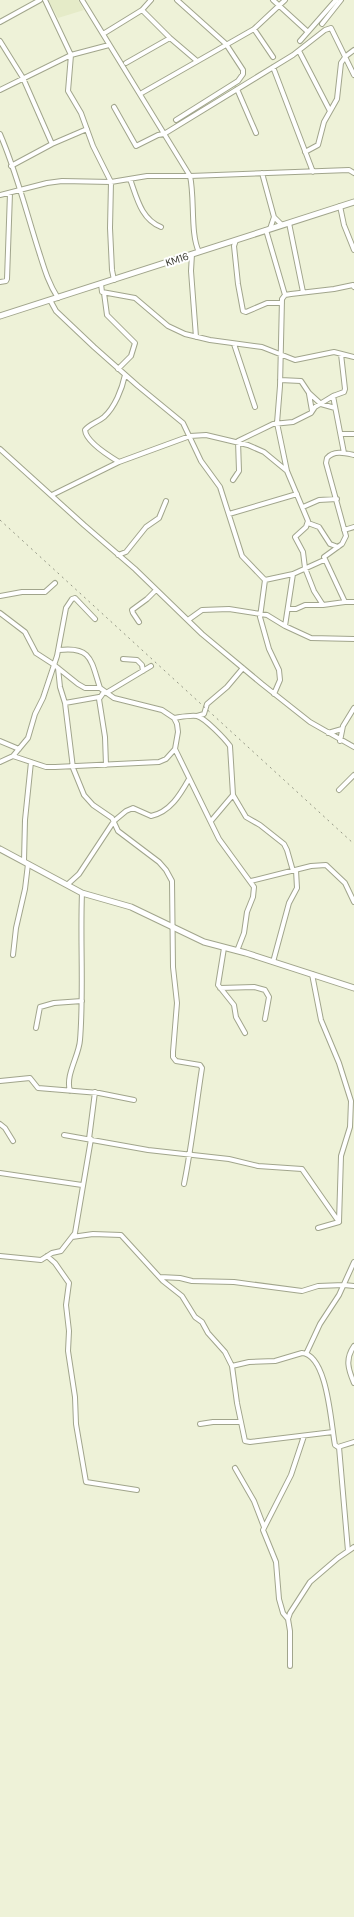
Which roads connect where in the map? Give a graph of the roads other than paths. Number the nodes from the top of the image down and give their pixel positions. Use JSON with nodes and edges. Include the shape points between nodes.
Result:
{"nodes":[{"id":1,"x":40,"y":0,"type":"edge"},
{"id":2,"x":45,"y":0,"type":"edge"},
{"id":3,"x":82,"y":0,"type":"edge"},
{"id":4,"x":150,"y":0,"type":"edge"},
{"id":5,"x":177,"y":0,"type":"edge"},
{"id":6,"x":273,"y":0,"type":"edge"},
{"id":7,"x":285,"y":0,"type":"edge"},
{"id":8,"x":336,"y":0,"type":"edge"},
{"id":9,"x":341,"y":0,"type":"edge"},
{"id":10,"x":279,"y":7,"type":"junction"},
{"id":11,"x":142,"y":10,"type":"junction"},
{"id":12,"x":0,"y":22,"type":"edge"},
{"id":13,"x":322,"y":24,"type":"dead end"},
{"id":14,"x":254,"y":29,"type":"junction"},
{"id":15,"x":308,"y":32,"type":"junction"},
{"id":16,"x":103,"y":34,"type":"junction"},
{"id":17,"x":170,"y":38,"type":"junction"},
{"id":18,"x":0,"y":41,"type":"edge"},
{"id":19,"x":300,"y":41,"type":"dead end"},
{"id":20,"x":226,"y":44,"type":"junction"},
{"id":21,"x":109,"y":45,"type":"junction"},
{"id":22,"x":354,"y":50,"type":"edge"},
{"id":23,"x":299,"y":51,"type":"junction"},
{"id":24,"x":71,"y":55,"type":"junction"},
{"id":25,"x":346,"y":56,"type":"junction"},
{"id":26,"x":273,"y":57,"type":"dead end"},
{"id":27,"x":197,"y":61,"type":"junction"},
{"id":28,"x":126,"y":63,"type":"dead end"},
{"id":29,"x":273,"y":67,"type":"junction"},
{"id":30,"x":354,"y":75,"type":"edge"},
{"id":31,"x":23,"y":78,"type":"junction"},
{"id":32,"x":237,"y":89,"type":"junction"},
{"id":33,"x":0,"y":90,"type":"edge"},
{"id":34,"x":140,"y":94,"type":"junction"},
{"id":35,"x":114,"y":107,"type":"dead end"},
{"id":36,"x":330,"y":111,"type":"junction"},
{"id":37,"x":176,"y":120,"type":"dead end"},
{"id":38,"x":87,"y":129,"type":"junction"},
{"id":39,"x":256,"y":133,"type":"dead end"},
{"id":40,"x":0,"y":134,"type":"edge"},
{"id":41,"x":164,"y":134,"type":"junction"},
{"id":42,"x":52,"y":144,"type":"junction"},
{"id":43,"x":305,"y":152,"type":"junction"},
{"id":44,"x":11,"y":166,"type":"junction"},
{"id":45,"x":313,"y":172,"type":"junction"},
{"id":46,"x":262,"y":173,"type":"junction"},
{"id":47,"x":354,"y":173,"type":"edge"},
{"id":48,"x":190,"y":176,"type":"junction"},
{"id":49,"x":130,"y":179,"type":"junction"},
{"id":50,"x":111,"y":182,"type":"junction"},
{"id":51,"x":20,"y":190,"type":"junction"},
{"id":52,"x":10,"y":193,"type":"junction"},
{"id":53,"x":0,"y":195,"type":"edge"},
{"id":54,"x":354,"y":202,"type":"edge"},
{"id":55,"x":340,"y":206,"type":"junction"},
{"id":56,"x":274,"y":217,"type":"junction"},
{"id":57,"x":289,"y":223,"type":"junction"},
{"id":58,"x":282,"y":225,"type":"junction"},
{"id":59,"x":161,"y":227,"type":"dead end"},
{"id":60,"x":268,"y":229,"type":"junction"},
{"id":61,"x":236,"y":240,"type":"junction"},
{"id":62,"x":354,"y":250,"type":"edge"},
{"id":63,"x":199,"y":252,"type":"junction"},
{"id":64,"x":192,"y":254,"type":"junction"},
{"id":65,"x":114,"y":280,"type":"junction"},
{"id":66,"x":0,"y":282,"type":"edge"},
{"id":67,"x":101,"y":284,"type":"junction"},
{"id":68,"x":354,"y":286,"type":"edge"},
{"id":69,"x":303,"y":292,"type":"junction"},
{"id":70,"x":104,"y":293,"type":"junction"},
{"id":71,"x":285,"y":295,"type":"junction"},
{"id":72,"x":58,"y":298,"type":"junction"},
{"id":73,"x":50,"y":300,"type":"junction"},
{"id":74,"x":282,"y":303,"type":"junction"},
{"id":75,"x":0,"y":316,"type":"edge"},
{"id":76,"x":196,"y":337,"type":"junction"},
{"id":77,"x":234,"y":344,"type":"junction"},
{"id":78,"x":341,"y":354,"type":"junction"},
{"id":79,"x":281,"y":355,"type":"junction"},
{"id":80,"x":354,"y":357,"type":"edge"},
{"id":81,"x":118,"y":369,"type":"junction"},
{"id":82,"x":125,"y":375,"type":"junction"},
{"id":83,"x":280,"y":380,"type":"junction"},
{"id":84,"x":309,"y":394,"type":"junction"},
{"id":85,"x":333,"y":396,"type":"junction"},
{"id":86,"x":321,"y":404,"type":"junction"},
{"id":87,"x":255,"y":407,"type":"dead end"},
{"id":88,"x":335,"y":408,"type":"junction"},
{"id":89,"x":312,"y":411,"type":"junction"},
{"id":90,"x":277,"y":423,"type":"junction"},
{"id":91,"x":341,"y":434,"type":"junction"},
{"id":92,"x":354,"y":434,"type":"edge"},
{"id":93,"x":190,"y":436,"type":"junction"},
{"id":94,"x":238,"y":441,"type":"junction"},
{"id":95,"x":0,"y":449,"type":"edge"},
{"id":96,"x":344,"y":453,"type":"junction"},
{"id":97,"x":354,"y":455,"type":"edge"},
{"id":98,"x":119,"y":462,"type":"junction"},
{"id":99,"x":287,"y":471,"type":"junction"},
{"id":100,"x":233,"y":480,"type":"dead end"},
{"id":101,"x":297,"y":494,"type":"junction"},
{"id":102,"x":52,"y":495,"type":"junction"},
{"id":103,"x":337,"y":499,"type":"junction"},
{"id":104,"x":166,"y":501,"type":"dead end"},
{"id":105,"x":303,"y":507,"type":"junction"},
{"id":106,"x":229,"y":514,"type":"junction"},
{"id":107,"x":308,"y":523,"type":"junction"},
{"id":108,"x":354,"y":528,"type":"edge"},
{"id":109,"x":344,"y":530,"type":"junction"},
{"id":110,"x":338,"y":547,"type":"junction"},
{"id":111,"x":118,"y":555,"type":"junction"},
{"id":112,"x":324,"y":560,"type":"junction"},
{"id":113,"x":305,"y":568,"type":"junction"},
{"id":114,"x":292,"y":574,"type":"junction"},
{"id":115,"x":265,"y":580,"type":"junction"},
{"id":116,"x":55,"y":583,"type":"dead end"},
{"id":117,"x":156,"y":590,"type":"junction"},
{"id":118,"x":0,"y":596,"type":"edge"},
{"id":119,"x":345,"y":602,"type":"junction"},
{"id":120,"x":354,"y":602,"type":"edge"},
{"id":121,"x":323,"y":605,"type":"junction"},
{"id":122,"x":288,"y":609,"type":"junction"},
{"id":123,"x":0,"y":613,"type":"edge"},
{"id":124,"x":260,"y":614,"type":"junction"},
{"id":125,"x":95,"y":620,"type":"dead end"},
{"id":126,"x":188,"y":620,"type":"junction"},
{"id":127,"x":139,"y":622,"type":"dead end"},
{"id":128,"x":284,"y":626,"type":"junction"},
{"id":129,"x":354,"y":639,"type":"edge"},
{"id":130,"x":59,"y":650,"type":"junction"},
{"id":131,"x":123,"y":659,"type":"dead end"},
{"id":132,"x":53,"y":664,"type":"junction"},
{"id":133,"x":151,"y":666,"type":"dead end"},
{"id":134,"x":58,"y":668,"type":"junction"},
{"id":135,"x":243,"y":668,"type":"junction"},
{"id":136,"x":143,"y":671,"type":"junction"},
{"id":137,"x":100,"y":688,"type":"junction"},
{"id":138,"x":105,"y":692,"type":"junction"},
{"id":139,"x":274,"y":694,"type":"junction"},
{"id":140,"x":99,"y":697,"type":"junction"},
{"id":141,"x":65,"y":703,"type":"junction"},
{"id":142,"x":354,"y":708,"type":"edge"},
{"id":143,"x":197,"y":716,"type":"junction"},
{"id":144,"x":174,"y":718,"type":"junction"},
{"id":145,"x":342,"y":729,"type":"junction"},
{"id":146,"x":328,"y":734,"type":"junction"},
{"id":147,"x":0,"y":741,"type":"edge"},
{"id":148,"x":340,"y":741,"type":"junction"},
{"id":149,"x":354,"y":748,"type":"edge"},
{"id":150,"x":175,"y":749,"type":"junction"},
{"id":151,"x":19,"y":750,"type":"junction"},
{"id":152,"x":13,"y":756,"type":"junction"},
{"id":153,"x":29,"y":761,"type":"junction"},
{"id":154,"x":0,"y":762,"type":"edge"},
{"id":155,"x":106,"y":764,"type":"junction"},
{"id":156,"x":73,"y":768,"type":"junction"},
{"id":157,"x":354,"y":775,"type":"edge"},
{"id":158,"x":189,"y":779,"type":"junction"},
{"id":159,"x":339,"y":790,"type":"dead end"},
{"id":160,"x":233,"y":795,"type":"junction"},
{"id":161,"x":114,"y":821,"type":"junction"},
{"id":162,"x":211,"y":821,"type":"junction"},
{"id":163,"x":0,"y":849,"type":"edge"},
{"id":164,"x":26,"y":862,"type":"junction"},
{"id":165,"x":294,"y":871,"type":"junction"},
{"id":166,"x":251,"y":881,"type":"junction"},
{"id":167,"x":68,"y":884,"type":"junction"},
{"id":168,"x":82,"y":892,"type":"junction"},
{"id":169,"x":354,"y":902,"type":"edge"},
{"id":170,"x":173,"y":926,"type":"junction"},
{"id":171,"x":224,"y":948,"type":"junction"},
{"id":172,"x":237,"y":951,"type":"junction"},
{"id":173,"x":13,"y":955,"type":"dead end"},
{"id":174,"x":273,"y":962,"type":"junction"},
{"id":175,"x":312,"y":974,"type":"junction"},
{"id":176,"x":220,"y":988,"type":"junction"},
{"id":177,"x":354,"y":988,"type":"edge"},
{"id":178,"x":82,"y":1001,"type":"junction"},
{"id":179,"x":265,"y":1019,"type":"dead end"},
{"id":180,"x":36,"y":1028,"type":"dead end"},
{"id":181,"x":245,"y":1033,"type":"dead end"},
{"id":182,"x":0,"y":1081,"type":"edge"},
{"id":183,"x":70,"y":1091,"type":"junction"},
{"id":184,"x":95,"y":1092,"type":"junction"},
{"id":185,"x":134,"y":1100,"type":"dead end"},
{"id":186,"x":0,"y":1124,"type":"edge"},
{"id":187,"x":64,"y":1135,"type":"dead end"},
{"id":188,"x":90,"y":1139,"type":"junction"},
{"id":189,"x":13,"y":1141,"type":"dead end"},
{"id":190,"x":190,"y":1155,"type":"junction"},
{"id":191,"x":0,"y":1173,"type":"edge"},
{"id":192,"x":82,"y":1184,"type":"junction"},
{"id":193,"x":184,"y":1184,"type":"dead end"},
{"id":194,"x":339,"y":1222,"type":"junction"},
{"id":195,"x":318,"y":1228,"type":"dead end"},
{"id":196,"x":72,"y":1237,"type":"junction"},
{"id":197,"x":0,"y":1256,"type":"edge"},
{"id":198,"x":47,"y":1256,"type":"junction"},
{"id":199,"x":354,"y":1262,"type":"edge"},
{"id":200,"x":160,"y":1277,"type":"junction"},
{"id":201,"x":344,"y":1285,"type":"junction"},
{"id":202,"x":354,"y":1286,"type":"edge"},
{"id":203,"x":354,"y":1346,"type":"edge"},
{"id":204,"x":306,"y":1354,"type":"junction"},
{"id":205,"x":232,"y":1366,"type":"junction"},
{"id":206,"x":354,"y":1383,"type":"edge"},
{"id":207,"x":240,"y":1422,"type":"junction"},
{"id":208,"x":200,"y":1424,"type":"dead end"},
{"id":209,"x":333,"y":1432,"type":"junction"},
{"id":210,"x":304,"y":1436,"type":"junction"},
{"id":211,"x":354,"y":1442,"type":"edge"},
{"id":212,"x":339,"y":1447,"type":"junction"},
{"id":213,"x":235,"y":1468,"type":"dead end"},
{"id":214,"x":137,"y":1490,"type":"dead end"},
{"id":215,"x":264,"y":1527,"type":"junction"},
{"id":216,"x":354,"y":1547,"type":"edge"},
{"id":217,"x":348,"y":1551,"type":"junction"},
{"id":218,"x":288,"y":1619,"type":"junction"},
{"id":219,"x":290,"y":1666,"type":"dead end"}],
"edges":[{"from":1,"to":12,"type":"street"},
{"from":2,"to":24,"type":"street"},
{"from":3,"to":16,"type":"street"},
{"from":4,"to":11,"type":"street"},
{"from":5,"to":20,"type":"street"},
{"from":6,"to":10,"type":"street"},
{"from":7,"to":10,"type":"street"},
{"from":8,"to":15,"type":"street"},
{"from":9,"to":13,"type":"street"},
{"from":10,"to":14,"type":"street"},
{"from":10,"to":15,"type":"street"},
{"from":11,"to":16,"type":"street"},
{"from":11,"to":17,"type":"street"},
{"from":14,"to":20,"type":"street"},
{"from":14,"to":26,"type":"street"},
{"from":15,"to":19,"type":"street"},
{"from":16,"to":21,"type":"street"},
{"from":17,"to":27,"type":"street"},
{"from":17,"to":28,"type":"street"},
{"from":18,"to":31,"type":"street"},
{"from":20,"to":27,"type":"street"},
{"from":20,"to":37,"type":"street","via":[[243,70],[241,78]]},
{"from":21,"to":24,"type":"street"},
{"from":21,"to":34,"type":"street"},
{"from":22,"to":25,"type":"street"},
{"from":23,"to":25,"type":"street","via":[[331,28]]},
{"from":23,"to":29,"type":"street"},
{"from":23,"to":36,"type":"street"},
{"from":24,"to":31,"type":"street"},
{"from":24,"to":38,"type":"street","via":[[68,91]]},
{"from":25,"to":30,"type":"street"},
{"from":25,"to":36,"type":"street","via":[[342,60],[339,72],[337,99]]},
{"from":27,"to":34,"type":"street"},
{"from":29,"to":32,"type":"street"},
{"from":29,"to":43,"type":"street"},
{"from":31,"to":33,"type":"street"},
{"from":31,"to":42,"type":"street"},
{"from":32,"to":39,"type":"street"},
{"from":32,"to":41,"type":"street"},
{"from":34,"to":41,"type":"street"},
{"from":35,"to":41,"type":"street","via":[[134,146]]},
{"from":36,"to":43,"type":"street","via":[[318,145]]},
{"from":38,"to":42,"type":"street"},
{"from":38,"to":50,"type":"street"},
{"from":40,"to":44,"type":"street"},
{"from":41,"to":48,"type":"street"},
{"from":42,"to":44,"type":"street"},
{"from":43,"to":45,"type":"street"},
{"from":44,"to":51,"type":"street"},
{"from":45,"to":46,"type":"street"},
{"from":45,"to":47,"type":"street","via":[[348,170]]},
{"from":46,"to":48,"type":"street"},
{"from":46,"to":56,"type":"street"},
{"from":48,"to":49,"type":"street","via":[[147,176]]},
{"from":48,"to":63,"type":"street","via":[[196,247]]},
{"from":49,"to":50,"type":"street"},
{"from":49,"to":59,"type":"street","via":[[147,218]]},
{"from":50,"to":51,"type":"street","via":[[53,181]]},
{"from":50,"to":65,"type":"street","via":[[110,243]]},
{"from":51,"to":52,"type":"street"},
{"from":51,"to":72,"type":"street","via":[[50,285]]},
{"from":52,"to":53,"type":"street"},
{"from":52,"to":66,"type":"street","via":[[7,279]]},
{"from":54,"to":55,"type":"street","name":"KM16"},
{"from":55,"to":57,"type":"street","name":"KM16"},
{"from":55,"to":62,"type":"street"},
{"from":56,"to":58,"type":"street"},
{"from":56,"to":60,"type":"street"},
{"from":57,"to":58,"type":"street","name":"KM16"},
{"from":57,"to":69,"type":"street"},
{"from":58,"to":60,"type":"street","name":"KM16"},
{"from":60,"to":61,"type":"street","name":"KM16"},
{"from":60,"to":71,"type":"street"},
{"from":61,"to":63,"type":"street","name":"KM16"},
{"from":61,"to":74,"type":"street","via":[[234,246],[243,311],[272,302]]},
{"from":63,"to":64,"type":"street","name":"KM16"},
{"from":64,"to":65,"type":"street","name":"KM16"},
{"from":64,"to":76,"type":"street"},
{"from":65,"to":67,"type":"street","name":"KM16"},
{"from":67,"to":70,"type":"street"},
{"from":67,"to":72,"type":"street","name":"KM16"},
{"from":68,"to":69,"type":"street"},
{"from":69,"to":71,"type":"street"},
{"from":70,"to":76,"type":"street","via":[[135,298],[168,326]]},
{"from":70,"to":81,"type":"street","via":[[107,315],[135,343],[131,356]]},
{"from":71,"to":74,"type":"street"},
{"from":72,"to":73,"type":"street","name":"KM16"},
{"from":73,"to":75,"type":"street","name":"KM16"},
{"from":73,"to":81,"type":"street","via":[[56,311]]},
{"from":74,"to":79,"type":"street"},
{"from":76,"to":77,"type":"street"},
{"from":77,"to":79,"type":"street","via":[[262,346]]},
{"from":77,"to":87,"type":"street"},
{"from":78,"to":79,"type":"street","via":[[329,353],[295,360]]},
{"from":78,"to":80,"type":"street"},
{"from":78,"to":85,"type":"street","via":[[345,389],[344,392]]},
{"from":79,"to":83,"type":"street"},
{"from":81,"to":82,"type":"street"},
{"from":82,"to":93,"type":"street","via":[[183,423]]},
{"from":82,"to":98,"type":"street","via":[[112,408],[85,430],[98,448]]},
{"from":83,"to":84,"type":"street","via":[[301,381]]},
{"from":83,"to":90,"type":"street"},
{"from":84,"to":86,"type":"street"},
{"from":84,"to":89,"type":"street"},
{"from":85,"to":86,"type":"street"},
{"from":85,"to":88,"type":"street"},
{"from":86,"to":88,"type":"street"},
{"from":86,"to":89,"type":"street","via":[[315,406]]},
{"from":88,"to":91,"type":"street"},
{"from":89,"to":90,"type":"street","via":[[293,422]]},
{"from":90,"to":94,"type":"street"},
{"from":90,"to":99,"type":"street"},
{"from":91,"to":92,"type":"street"},
{"from":91,"to":96,"type":"street"},
{"from":93,"to":94,"type":"street","via":[[206,435]]},
{"from":93,"to":98,"type":"street"},
{"from":93,"to":106,"type":"street","via":[[201,461],[220,487]]},
{"from":94,"to":99,"type":"street","via":[[264,452]]},
{"from":94,"to":100,"type":"street","via":[[239,471]]},
{"from":95,"to":102,"type":"street"},
{"from":96,"to":97,"type":"street"},
{"from":96,"to":103,"type":"street","via":[[329,455],[326,461]]},
{"from":98,"to":102,"type":"street"},
{"from":99,"to":101,"type":"street"},
{"from":101,"to":105,"type":"street"},
{"from":101,"to":106,"type":"street"},
{"from":102,"to":111,"type":"street"},
{"from":103,"to":105,"type":"street","via":[[319,500]]},
{"from":103,"to":109,"type":"street"},
{"from":104,"to":111,"type":"street","via":[[159,518],[146,527],[126,552]]},
{"from":105,"to":107,"type":"street"},
{"from":106,"to":115,"type":"street","via":[[242,556]]},
{"from":107,"to":110,"type":"street","via":[[319,527],[330,544]]},
{"from":107,"to":113,"type":"street","via":[[295,537],[303,552]]},
{"from":108,"to":109,"type":"street"},
{"from":109,"to":110,"type":"street","via":[[346,539]]},
{"from":110,"to":112,"type":"street","via":[[326,555]]},
{"from":111,"to":117,"type":"street"},
{"from":112,"to":113,"type":"street"},
{"from":112,"to":119,"type":"street"},
{"from":113,"to":114,"type":"street"},
{"from":113,"to":121,"type":"street"},
{"from":114,"to":115,"type":"street"},
{"from":114,"to":122,"type":"street"},
{"from":115,"to":124,"type":"street"},
{"from":116,"to":118,"type":"street","via":[[45,592],[22,592]]},
{"from":117,"to":126,"type":"street"},
{"from":117,"to":127,"type":"street","via":[[132,610]]},
{"from":119,"to":120,"type":"street"},
{"from":119,"to":121,"type":"street"},
{"from":121,"to":122,"type":"street","via":[[305,605]]},
{"from":122,"to":128,"type":"street"},
{"from":123,"to":132,"type":"street","via":[[25,632],[36,653]]},
{"from":124,"to":126,"type":"street","via":[[229,609],[207,609]]},
{"from":124,"to":128,"type":"street","via":[[267,614]]},
{"from":124,"to":139,"type":"street","via":[[268,649],[279,670],[280,680]]},
{"from":125,"to":130,"type":"street","via":[[76,598],[72,599],[66,610]]},
{"from":126,"to":135,"type":"street"},
{"from":128,"to":129,"type":"street","via":[[311,638]]},
{"from":130,"to":132,"type":"street"},
{"from":130,"to":137,"type":"street","via":[[78,649],[87,654]]},
{"from":131,"to":136,"type":"street","via":[[137,660]]},
{"from":132,"to":134,"type":"street"},
{"from":132,"to":151,"type":"street","via":[[28,738]]},
{"from":133,"to":136,"type":"street"},
{"from":134,"to":137,"type":"street","via":[[82,686]]},
{"from":134,"to":141,"type":"street"},
{"from":135,"to":139,"type":"street"},
{"from":135,"to":143,"type":"street","via":[[227,687],[207,704],[204,714]]},
{"from":136,"to":138,"type":"street"},
{"from":137,"to":138,"type":"street"},
{"from":138,"to":140,"type":"street"},
{"from":138,"to":144,"type":"street","via":[[114,698],[162,710]]},
{"from":139,"to":146,"type":"street"},
{"from":140,"to":141,"type":"street"},
{"from":140,"to":155,"type":"street"},
{"from":141,"to":156,"type":"street"},
{"from":142,"to":145,"type":"street"},
{"from":143,"to":144,"type":"street"},
{"from":143,"to":160,"type":"street","via":[[230,746]]},
{"from":144,"to":150,"type":"street","via":[[178,732]]},
{"from":145,"to":146,"type":"street"},
{"from":145,"to":148,"type":"street"},
{"from":146,"to":148,"type":"street"},
{"from":147,"to":151,"type":"street"},
{"from":148,"to":149,"type":"street"},
{"from":150,"to":155,"type":"street","via":[[166,759],[159,762]]},
{"from":150,"to":158,"type":"street"},
{"from":151,"to":152,"type":"street"},
{"from":151,"to":153,"type":"street"},
{"from":152,"to":153,"type":"street"},
{"from":152,"to":154,"type":"street"},
{"from":153,"to":156,"type":"street","via":[[46,767]]},
{"from":153,"to":164,"type":"street","via":[[25,820]]},
{"from":155,"to":156,"type":"street"},
{"from":156,"to":161,"type":"street","via":[[87,800],[110,815]]},
{"from":157,"to":159,"type":"street"},
{"from":158,"to":161,"type":"street","via":[[163,812],[151,816],[133,808]]},
{"from":158,"to":162,"type":"street"},
{"from":160,"to":162,"type":"street"},
{"from":160,"to":165,"type":"street","via":[[246,817],[284,844]]},
{"from":161,"to":167,"type":"street","via":[[79,874]]},
{"from":161,"to":170,"type":"street","via":[[118,831],[152,856],[170,876],[173,890]]},
{"from":162,"to":166,"type":"street","via":[[229,855]]},
{"from":163,"to":164,"type":"street"},
{"from":164,"to":167,"type":"street"},
{"from":164,"to":173,"type":"street","via":[[25,889]]},
{"from":165,"to":166,"type":"street"},
{"from":165,"to":169,"type":"street","via":[[326,865],[345,883]]},
{"from":165,"to":174,"type":"street","via":[[297,888],[289,903]]},
{"from":166,"to":172,"type":"street","via":[[254,892]]},
{"from":167,"to":168,"type":"street"},
{"from":168,"to":170,"type":"street","via":[[125,905]]},
{"from":168,"to":178,"type":"street"},
{"from":170,"to":171,"type":"street","via":[[204,942]]},
{"from":170,"to":190,"type":"street","via":[[177,1004],[173,1057],[176,1061],[200,1065],[202,1068]]},
{"from":171,"to":172,"type":"street"},
{"from":171,"to":176,"type":"street","via":[[217,981]]},
{"from":172,"to":174,"type":"street"},
{"from":174,"to":175,"type":"street"},
{"from":175,"to":177,"type":"street"},
{"from":175,"to":194,"type":"street","via":[[321,1020],[351,1101],[350,1127],[341,1156]]},
{"from":176,"to":179,"type":"street","via":[[254,987],[265,990],[269,997]]},
{"from":176,"to":181,"type":"street","via":[[234,1004],[236,1017]]},
{"from":178,"to":180,"type":"street","via":[[40,1007]]},
{"from":178,"to":183,"type":"street","via":[[80,1041],[69,1080]]},
{"from":182,"to":183,"type":"street","via":[[30,1078],[38,1088]]},
{"from":183,"to":184,"type":"street"},
{"from":184,"to":185,"type":"street"},
{"from":184,"to":188,"type":"street"},
{"from":186,"to":189,"type":"street"},
{"from":187,"to":188,"type":"street"},
{"from":188,"to":190,"type":"street"},
{"from":188,"to":192,"type":"street"},
{"from":190,"to":193,"type":"street"},
{"from":190,"to":194,"type":"street","via":[[229,1159],[258,1166],[302,1168]]},
{"from":191,"to":192,"type":"street"},
{"from":192,"to":196,"type":"street","via":[[75,1233]]},
{"from":194,"to":195,"type":"street"},
{"from":196,"to":198,"type":"street","via":[[61,1251]]},
{"from":196,"to":200,"type":"street","via":[[93,1234],[121,1235]]},
{"from":197,"to":198,"type":"street","via":[[38,1260]]},
{"from":198,"to":214,"type":"street","via":[[69,1284],[66,1305],[68,1351],[76,1424],[86,1482]]},
{"from":199,"to":201,"type":"street"},
{"from":200,"to":201,"type":"street","via":[[234,1282],[302,1291],[318,1286]]},
{"from":200,"to":205,"type":"street","via":[[182,1296],[208,1333],[226,1352]]},
{"from":201,"to":202,"type":"street"},
{"from":201,"to":204,"type":"street","via":[[320,1324]]},
{"from":203,"to":206,"type":"street","via":[[348,1360]]},
{"from":204,"to":205,"type":"street"},
{"from":204,"to":209,"type":"street","via":[[315,1362],[326,1389]]},
{"from":205,"to":207,"type":"street"},
{"from":207,"to":208,"type":"street"},
{"from":207,"to":210,"type":"street","via":[[247,1442]]},
{"from":209,"to":210,"type":"street"},
{"from":209,"to":212,"type":"street","via":[[335,1445]]},
{"from":210,"to":215,"type":"street","via":[[291,1475]]},
{"from":211,"to":212,"type":"street"},
{"from":212,"to":217,"type":"street"},
{"from":213,"to":215,"type":"street","via":[[254,1501]]},
{"from":215,"to":218,"type":"street","via":[[263,1532],[276,1564],[280,1603]]},
{"from":216,"to":217,"type":"street"},
{"from":217,"to":218,"type":"street","via":[[310,1582]]},
{"from":218,"to":219,"type":"street"}]}
